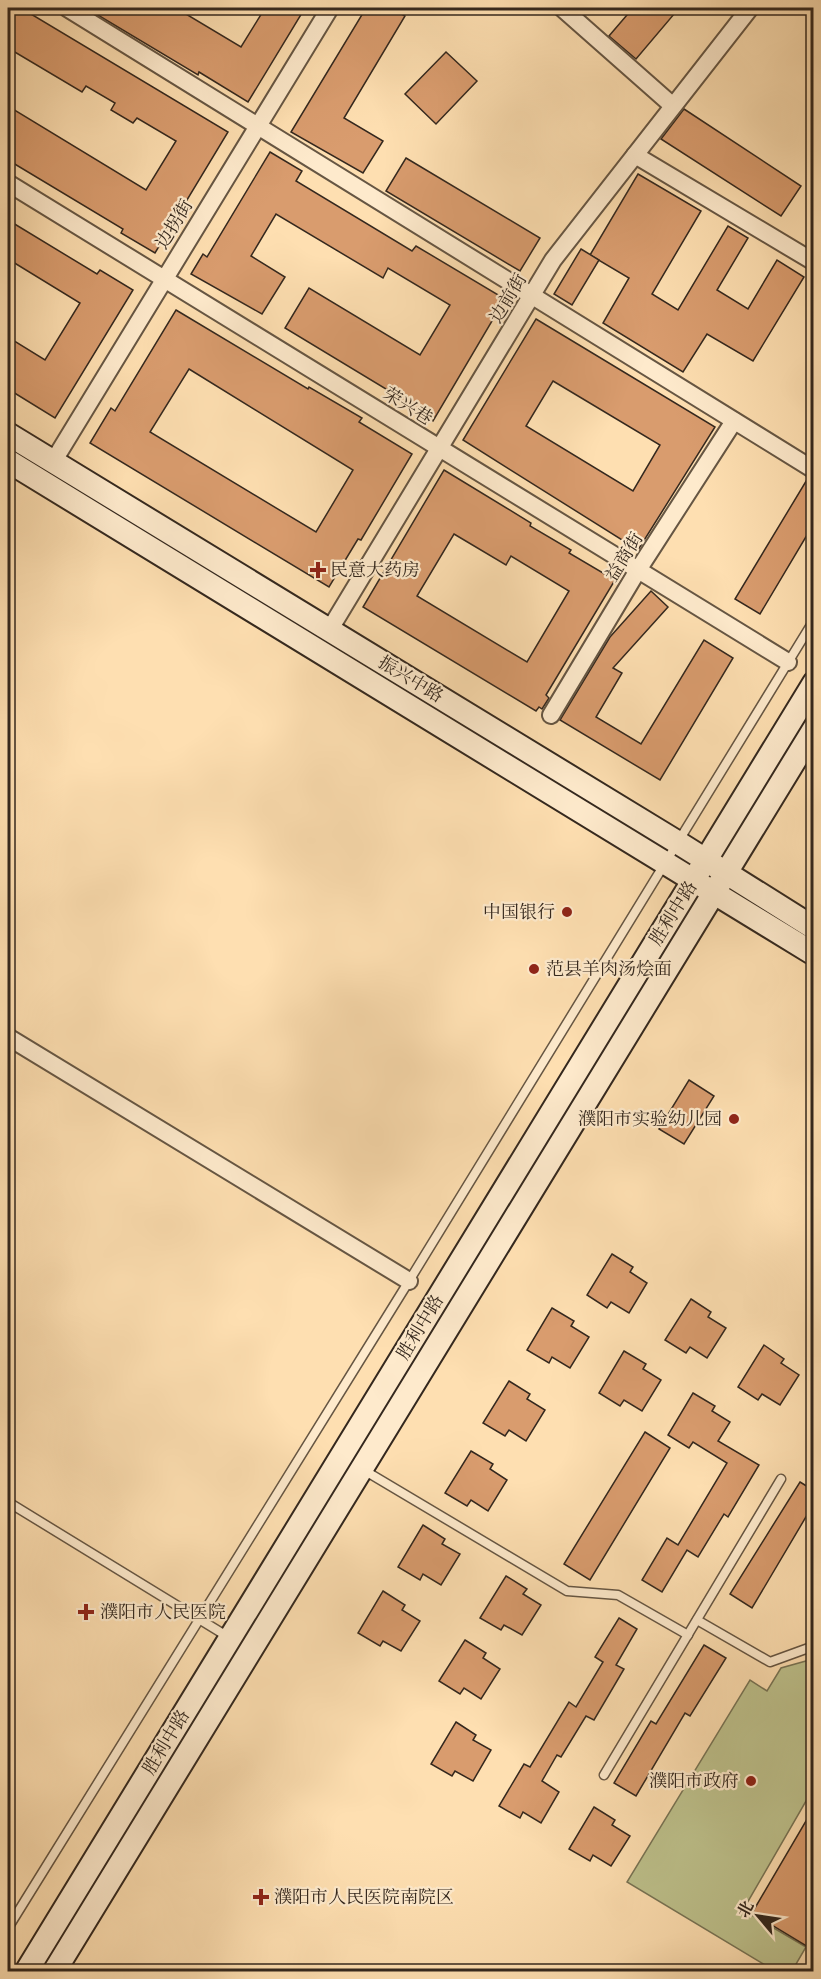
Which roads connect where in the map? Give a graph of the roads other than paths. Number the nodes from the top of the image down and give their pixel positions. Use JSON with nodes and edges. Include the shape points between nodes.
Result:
{"nodes":[{"id":1,"x":67,"y":8,"type":"edge"},
{"id":2,"x":330,"y":8,"type":"edge"},
{"id":3,"x":562,"y":8,"type":"edge"},
{"id":4,"x":750,"y":8,"type":"edge"},
{"id":5,"x":673,"y":106,"type":"junction"},
{"id":6,"x":257,"y":125,"type":"junction"},
{"id":7,"x":635,"y":155,"type":"junction"},
{"id":8,"x":8,"y":183,"type":"edge"},
{"id":9,"x":813,"y":262,"type":"edge"},
{"id":10,"x":164,"y":279,"type":"junction"},
{"id":11,"x":532,"y":296,"type":"junction"},
{"id":12,"x":734,"y":421,"type":"junction"},
{"id":13,"x":8,"y":434,"type":"edge"},
{"id":14,"x":439,"y":448,"type":"junction"},
{"id":15,"x":8,"y":461,"type":"edge"},
{"id":16,"x":53,"y":462,"type":"junction"},
{"id":17,"x":813,"y":470,"type":"edge"},
{"id":18,"x":638,"y":570,"type":"junction"},
{"id":19,"x":813,"y":620,"type":"edge"},
{"id":20,"x":330,"y":629,"type":"junction"},
{"id":21,"x":788,"y":662,"type":"junction"},
{"id":22,"x":813,"y":683,"type":"edge"},
{"id":23,"x":551,"y":715,"type":"dead end"},
{"id":24,"x":813,"y":729,"type":"edge"},
{"id":25,"x":677,"y":842,"type":"junction"},
{"id":26,"x":706,"y":860,"type":"junction"},
{"id":27,"x":665,"y":863,"type":"junction"},
{"id":28,"x":726,"y":873,"type":"junction"},
{"id":29,"x":693,"y":880,"type":"junction"},
{"id":30,"x":714,"y":893,"type":"junction"},
{"id":31,"x":813,"y":928,"type":"edge"},
{"id":32,"x":813,"y":954,"type":"edge"},
{"id":33,"x":8,"y":1037,"type":"edge"},
{"id":34,"x":409,"y":1281,"type":"junction"},
{"id":35,"x":362,"y":1469,"type":"junction"},
{"id":36,"x":781,"y":1479,"type":"dead end"},
{"id":37,"x":8,"y":1502,"type":"edge"},
{"id":38,"x":199,"y":1619,"type":"junction"},
{"id":39,"x":697,"y":1620,"type":"junction"},
{"id":40,"x":688,"y":1635,"type":"junction"},
{"id":41,"x":230,"y":1638,"type":"junction"},
{"id":42,"x":813,"y":1646,"type":"edge"},
{"id":43,"x":604,"y":1775,"type":"dead end"},
{"id":44,"x":8,"y":1928,"type":"edge"},
{"id":45,"x":26,"y":1971,"type":"edge"},
{"id":46,"x":54,"y":1971,"type":"edge"}],
"edges":[{"from":1,"to":6,"type":"street"},
{"from":2,"to":6,"type":"street","name":"边拐街"},
{"from":3,"to":5,"type":"street"},
{"from":4,"to":5,"type":"street","name":"边前街"},
{"from":5,"to":7,"type":"street","name":"边前街"},
{"from":6,"to":10,"type":"street","name":"边拐街"},
{"from":6,"to":11,"type":"street"},
{"from":7,"to":9,"type":"street"},
{"from":7,"to":11,"type":"street","name":"边前街"},
{"from":8,"to":10,"type":"street","name":"荣兴巷"},
{"from":10,"to":14,"type":"street","name":"荣兴巷"},
{"from":10,"to":16,"type":"street","name":"边拐街"},
{"from":11,"to":12,"type":"street"},
{"from":11,"to":14,"type":"street","name":"边前街"},
{"from":12,"to":17,"type":"street"},
{"from":12,"to":18,"type":"street","name":"益商街"},
{"from":13,"to":16,"type":"main road","name":"振兴中路"},
{"from":14,"to":18,"type":"street","name":"荣兴巷"},
{"from":14,"to":20,"type":"street","name":"边前街"},
{"from":15,"to":27,"type":"main road","name":"振兴中路"},
{"from":16,"to":20,"type":"main road","name":"振兴中路"},
{"from":18,"to":21,"type":"street","name":"荣兴巷"},
{"from":18,"to":23,"type":"street","name":"益商街"},
{"from":19,"to":21,"type":"lane"},
{"from":20,"to":25,"type":"main road","name":"振兴中路"},
{"from":21,"to":25,"type":"lane"},
{"from":22,"to":26,"type":"main road","name":"胜利中路"},
{"from":24,"to":28,"type":"main road","name":"胜利中路"},
{"from":25,"to":26,"type":"main road","name":"振兴中路"},
{"from":25,"to":27,"type":"lane"},
{"from":26,"to":28,"type":"main road","name":"振兴中路"},
{"from":26,"to":29,"type":"main road","name":"胜利中路"},
{"from":27,"to":29,"type":"main road","name":"振兴中路"},
{"from":27,"to":34,"type":"lane"},
{"from":28,"to":30,"type":"main road","name":"胜利中路"},
{"from":28,"to":31,"type":"main road","name":"振兴中路"},
{"from":29,"to":30,"type":"main road","name":"振兴中路"},
{"from":29,"to":41,"type":"main road","name":"胜利中路"},
{"from":30,"to":32,"type":"main road","name":"振兴中路"},
{"from":30,"to":35,"type":"main road","name":"胜利中路"},
{"from":33,"to":34,"type":"street"},
{"from":34,"to":38,"type":"lane"},
{"from":35,"to":40,"type":"lane","via":[[567,1591],[618,1595]]},
{"from":35,"to":46,"type":"main road","name":"胜利中路"},
{"from":36,"to":39,"type":"lane"},
{"from":37,"to":38,"type":"lane"},
{"from":38,"to":41,"type":"lane"},
{"from":38,"to":44,"type":"lane"},
{"from":39,"to":40,"type":"lane"},
{"from":39,"to":42,"type":"lane","via":[[770,1662]]},
{"from":40,"to":43,"type":"lane"},
{"from":41,"to":45,"type":"main road","name":"胜利中路"}]}
